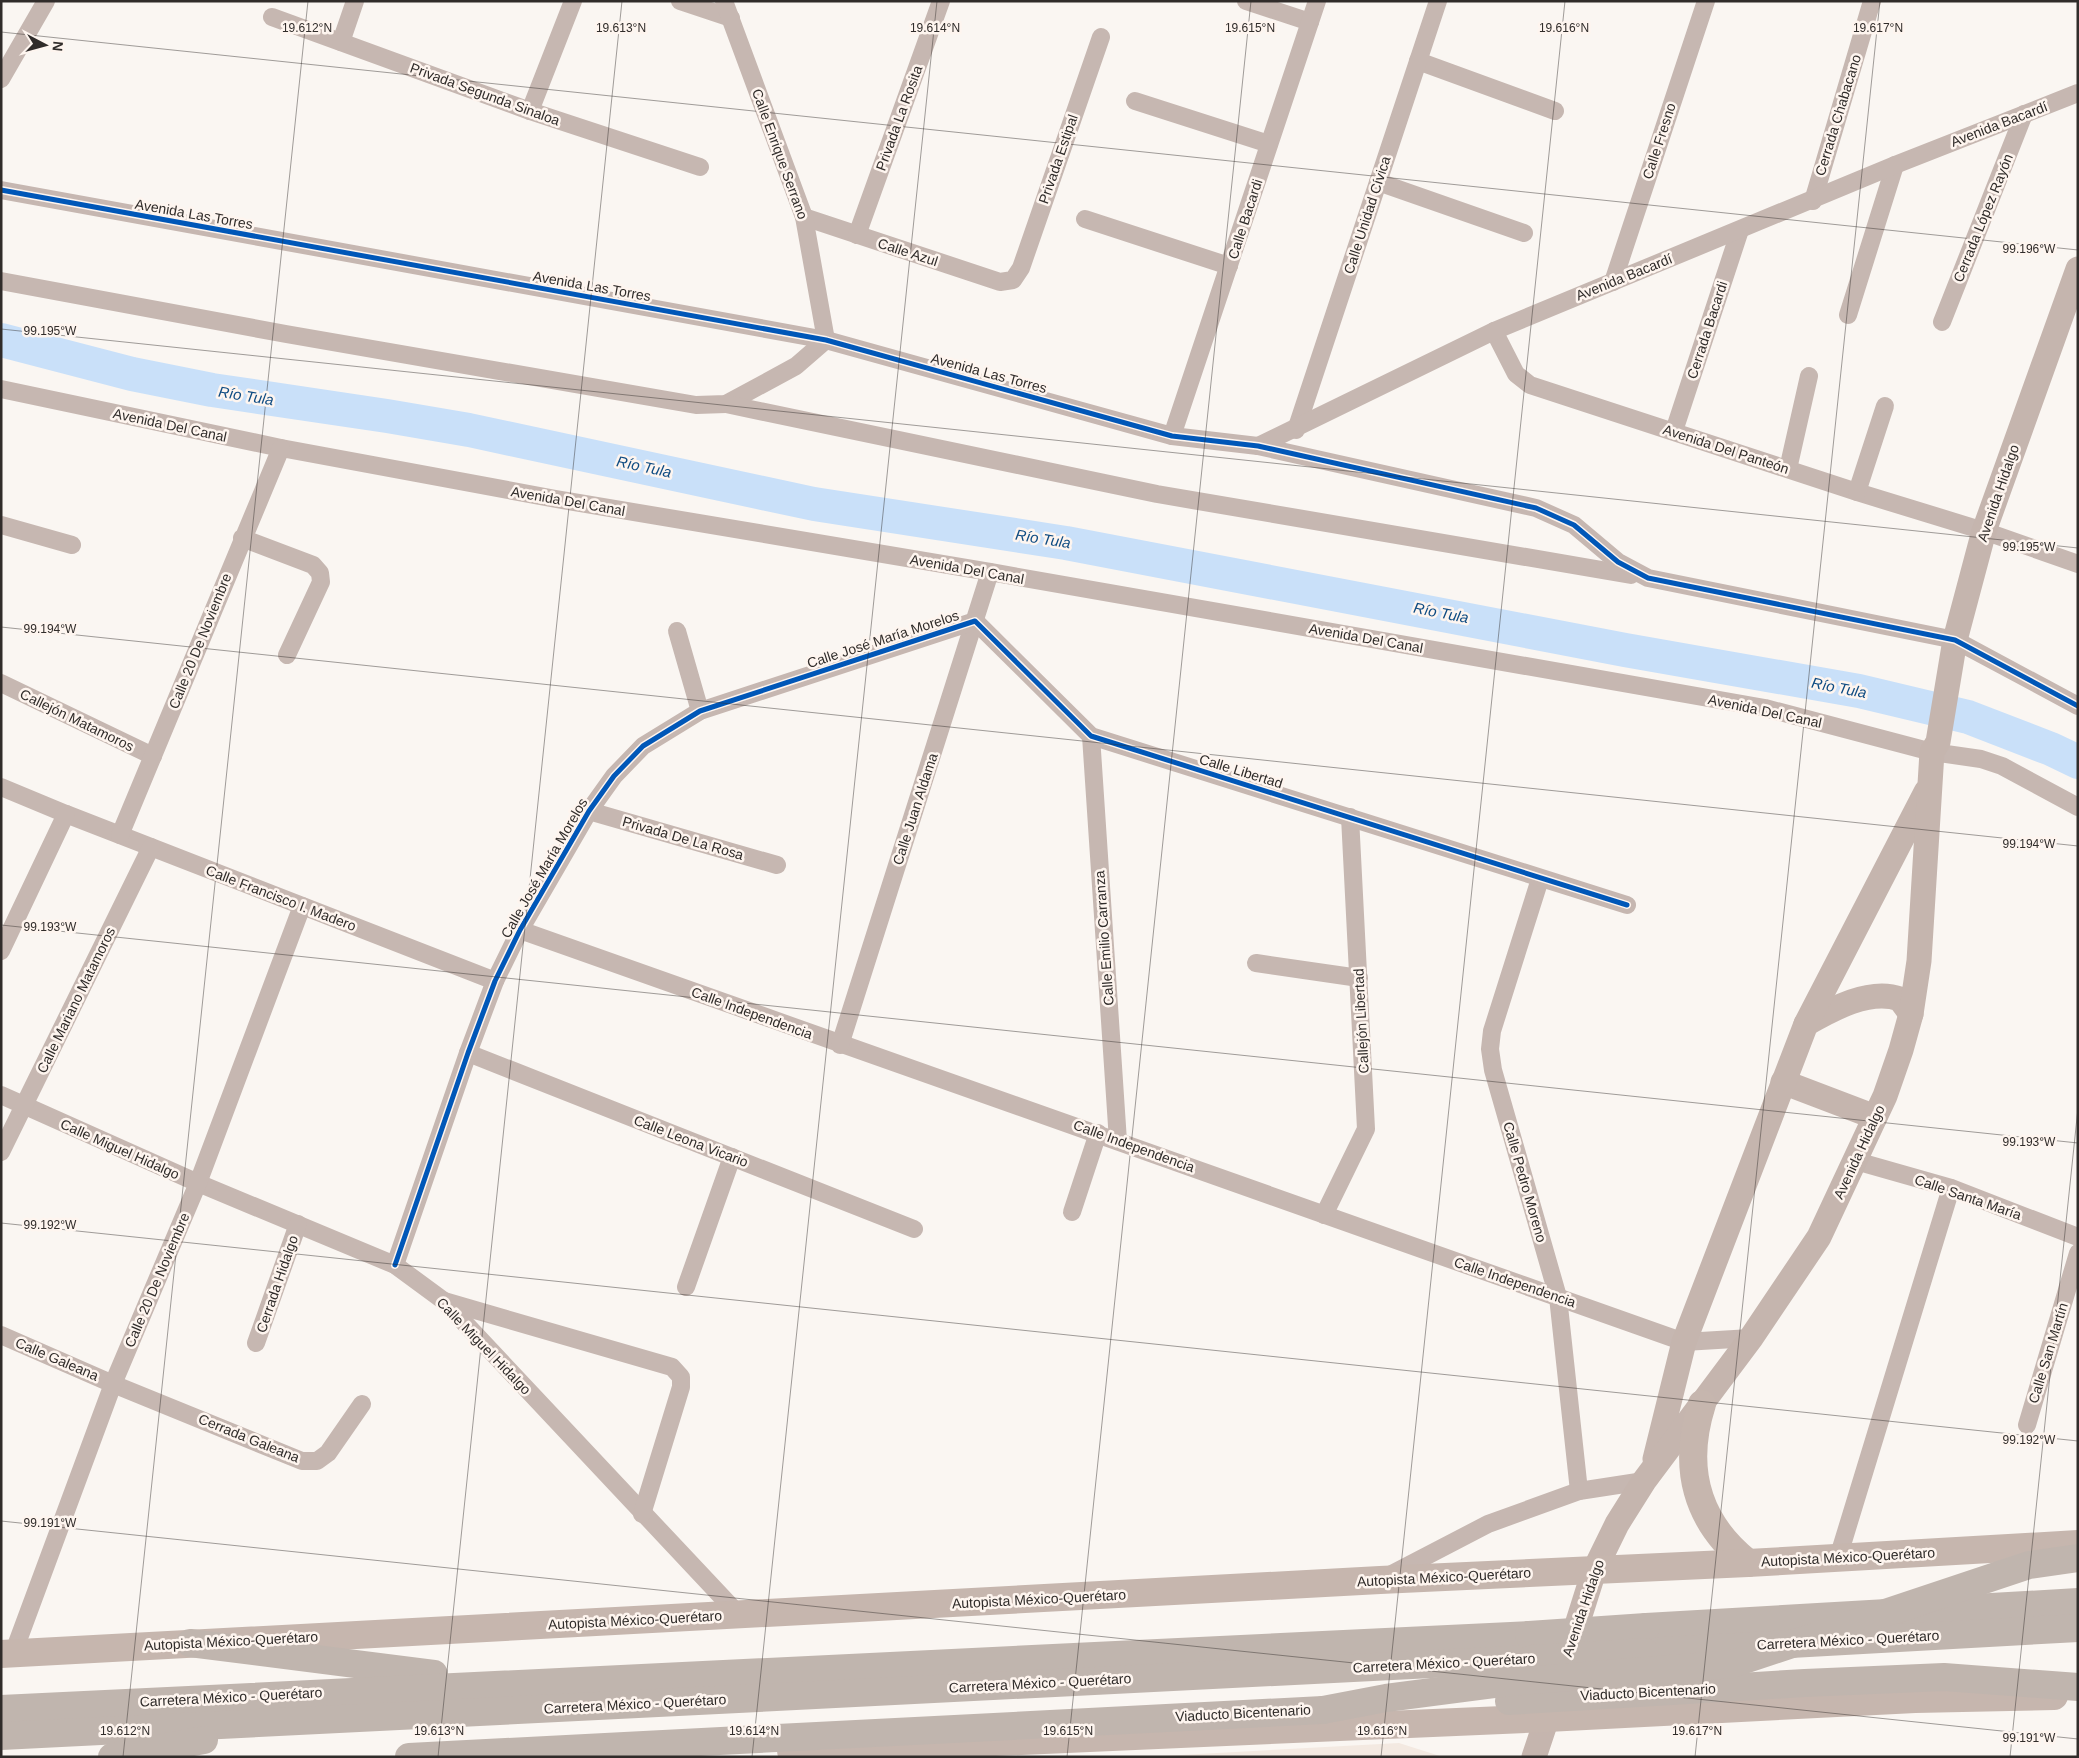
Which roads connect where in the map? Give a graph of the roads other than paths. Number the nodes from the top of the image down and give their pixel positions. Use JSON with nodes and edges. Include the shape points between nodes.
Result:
{"nodes":[{"id":1,"x":46,"y":1,"type":"edge"},
{"id":2,"x":355,"y":1,"type":"edge"},
{"id":3,"x":573,"y":1,"type":"edge"},
{"id":4,"x":680,"y":1,"type":"edge"},
{"id":5,"x":724,"y":1,"type":"edge"},
{"id":6,"x":941,"y":1,"type":"edge"},
{"id":7,"x":1246,"y":1,"type":"edge"},
{"id":8,"x":1317,"y":1,"type":"edge"},
{"id":9,"x":1438,"y":1,"type":"edge"},
{"id":10,"x":1706,"y":1,"type":"edge"},
{"id":11,"x":1872,"y":1,"type":"edge"},
{"id":12,"x":272,"y":17,"type":"dead end"},
{"id":13,"x":731,"y":18,"type":"junction"},
{"id":14,"x":1310,"y":22,"type":"junction"},
{"id":15,"x":1100,"y":37,"type":"dead end"},
{"id":16,"x":341,"y":42,"type":"junction"},
{"id":17,"x":1418,"y":61,"type":"junction"},
{"id":18,"x":1,"y":78,"type":"edge"},
{"id":19,"x":2078,"y":93,"type":"edge"},
{"id":20,"x":1135,"y":101,"type":"dead end"},
{"id":21,"x":530,"y":111,"type":"junction"},
{"id":22,"x":1555,"y":111,"type":"dead end"},
{"id":23,"x":2024,"y":114,"type":"junction"},
{"id":24,"x":1269,"y":144,"type":"junction"},
{"id":25,"x":1895,"y":165,"type":"junction"},
{"id":26,"x":700,"y":167,"type":"dead end"},
{"id":27,"x":1378,"y":182,"type":"junction"},
{"id":28,"x":1,"y":190,"type":"edge"},
{"id":29,"x":1813,"y":200,"type":"junction"},
{"id":30,"x":804,"y":217,"type":"junction"},
{"id":31,"x":1085,"y":219,"type":"dead end"},
{"id":32,"x":1740,"y":230,"type":"junction"},
{"id":33,"x":1524,"y":233,"type":"dead end"},
{"id":34,"x":857,"y":235,"type":"junction"},
{"id":35,"x":1229,"y":266,"type":"junction"},
{"id":36,"x":2078,"y":269,"type":"edge"},
{"id":37,"x":1013,"y":280,"type":"joint"},
{"id":38,"x":1,"y":281,"type":"edge"},
{"id":39,"x":1613,"y":282,"type":"junction"},
{"id":40,"x":1848,"y":315,"type":"dead end"},
{"id":41,"x":1942,"y":322,"type":"dead end"},
{"id":42,"x":1494,"y":331,"type":"junction"},
{"id":43,"x":826,"y":340,"type":"junction"},
{"id":44,"x":1808,"y":376,"type":"dead end"},
{"id":45,"x":1,"y":389,"type":"edge"},
{"id":46,"x":726,"y":404,"type":"junction"},
{"id":47,"x":1885,"y":406,"type":"dead end"},
{"id":48,"x":1296,"y":430,"type":"junction"},
{"id":49,"x":1674,"y":431,"type":"junction"},
{"id":50,"x":1172,"y":436,"type":"junction"},
{"id":51,"x":1258,"y":446,"type":"junction"},
{"id":52,"x":280,"y":448,"type":"junction"},
{"id":53,"x":1788,"y":469,"type":"junction"},
{"id":54,"x":1857,"y":492,"type":"junction"},
{"id":55,"x":1,"y":525,"type":"edge"},
{"id":56,"x":1984,"y":531,"type":"junction"},
{"id":57,"x":242,"y":538,"type":"junction"},
{"id":58,"x":72,"y":545,"type":"dead end"},
{"id":59,"x":2078,"y":564,"type":"edge"},
{"id":60,"x":990,"y":572,"type":"junction"},
{"id":61,"x":1648,"y":578,"type":"junction"},
{"id":62,"x":975,"y":621,"type":"junction"},
{"id":63,"x":677,"y":631,"type":"dead end"},
{"id":64,"x":1953,"y":651,"type":"junction"},
{"id":65,"x":287,"y":655,"type":"dead end"},
{"id":66,"x":1,"y":683,"type":"edge"},
{"id":67,"x":2078,"y":706,"type":"edge"},
{"id":68,"x":700,"y":711,"type":"junction"},
{"id":69,"x":1091,"y":736,"type":"junction"},
{"id":70,"x":1935,"y":747,"type":"junction"},
{"id":71,"x":153,"y":756,"type":"junction"},
{"id":72,"x":1931,"y":782,"type":"junction"},
{"id":73,"x":1,"y":787,"type":"edge"},
{"id":74,"x":2078,"y":807,"type":"edge"},
{"id":75,"x":589,"y":811,"type":"junction"},
{"id":76,"x":66,"y":814,"type":"junction"},
{"id":77,"x":1350,"y":817,"type":"junction"},
{"id":78,"x":120,"y":835,"type":"junction"},
{"id":79,"x":151,"y":847,"type":"junction"},
{"id":80,"x":777,"y":865,"type":"dead end"},
{"id":81,"x":1540,"y":879,"type":"junction"},
{"id":82,"x":1627,"y":905,"type":"dead end"},
{"id":83,"x":302,"y":906,"type":"junction"},
{"id":84,"x":520,"y":930,"type":"junction"},
{"id":85,"x":1,"y":951,"type":"edge"},
{"id":86,"x":1256,"y":964,"type":"dead end"},
{"id":87,"x":1359,"y":978,"type":"junction"},
{"id":88,"x":496,"y":981,"type":"junction"},
{"id":89,"x":1911,"y":1014,"type":"junction"},
{"id":90,"x":1806,"y":1024,"type":"junction"},
{"id":91,"x":840,"y":1045,"type":"junction"},
{"id":92,"x":468,"y":1054,"type":"junction"},
{"id":93,"x":1783,"y":1082,"type":"junction"},
{"id":94,"x":1,"y":1095,"type":"edge"},
{"id":95,"x":24,"y":1107,"type":"junction"},
{"id":96,"x":1875,"y":1117,"type":"junction"},
{"id":97,"x":1098,"y":1133,"type":"junction"},
{"id":98,"x":1118,"y":1140,"type":"junction"},
{"id":99,"x":1,"y":1152,"type":"edge"},
{"id":100,"x":732,"y":1158,"type":"junction"},
{"id":101,"x":1856,"y":1161,"type":"junction"},
{"id":102,"x":198,"y":1183,"type":"junction"},
{"id":103,"x":1951,"y":1188,"type":"junction"},
{"id":104,"x":1072,"y":1212,"type":"dead end"},
{"id":105,"x":1324,"y":1215,"type":"junction"},
{"id":106,"x":298,"y":1224,"type":"junction"},
{"id":107,"x":914,"y":1229,"type":"dead end"},
{"id":108,"x":2078,"y":1237,"type":"edge"},
{"id":109,"x":2078,"y":1253,"type":"edge"},
{"id":110,"x":395,"y":1265,"type":"junction"},
{"id":111,"x":686,"y":1287,"type":"dead end"},
{"id":112,"x":1558,"y":1297,"type":"junction"},
{"id":113,"x":444,"y":1302,"type":"junction"},
{"id":114,"x":1,"y":1335,"type":"edge"},
{"id":115,"x":1751,"y":1338,"type":"junction"},
{"id":116,"x":1684,"y":1342,"type":"junction"},
{"id":117,"x":256,"y":1343,"type":"dead end"},
{"id":118,"x":113,"y":1384,"type":"junction"},
{"id":119,"x":362,"y":1404,"type":"dead end"},
{"id":120,"x":1702,"y":1404,"type":"junction"},
{"id":121,"x":2026,"y":1425,"type":"dead end"},
{"id":122,"x":1648,"y":1475,"type":"junction"},
{"id":123,"x":1579,"y":1491,"type":"junction"},
{"id":124,"x":642,"y":1514,"type":"junction"},
{"id":125,"x":2078,"y":1544,"type":"edge"},
{"id":126,"x":2002,"y":1548,"type":"junction"},
{"id":127,"x":2078,"y":1554,"type":"edge"},
{"id":128,"x":1838,"y":1558,"type":"junction"},
{"id":129,"x":2078,"y":1558,"type":"edge"},
{"id":130,"x":1748,"y":1563,"type":"junction"},
{"id":131,"x":1594,"y":1571,"type":"junction"},
{"id":132,"x":1380,"y":1580,"type":"junction"},
{"id":133,"x":2078,"y":1602,"type":"edge"},
{"id":134,"x":739,"y":1615,"type":"junction"},
{"id":135,"x":2078,"y":1628,"type":"edge"},
{"id":136,"x":1646,"y":1639,"type":"junction"},
{"id":137,"x":190,"y":1643,"type":"junction"},
{"id":138,"x":1530,"y":1647,"type":"junction"},
{"id":139,"x":7,"y":1654,"type":"edge"},
{"id":140,"x":508,"y":1684,"type":"junction"},
{"id":141,"x":2078,"y":1687,"type":"edge"},
{"id":142,"x":2078,"y":1695,"type":"edge"},
{"id":143,"x":1,"y":1709,"type":"edge"},
{"id":144,"x":1323,"y":1710,"type":"junction"},
{"id":145,"x":1547,"y":1718,"type":"junction"},
{"id":146,"x":310,"y":1720,"type":"junction"},
{"id":147,"x":1,"y":1736,"type":"edge"},
{"id":148,"x":112,"y":1757,"type":"edge"},
{"id":149,"x":409,"y":1757,"type":"edge"},
{"id":150,"x":677,"y":1757,"type":"edge"},
{"id":151,"x":1534,"y":1757,"type":"edge"}],
"edges":[{"from":1,"to":18,"type":"street"},
{"from":2,"to":16,"type":"street"},
{"from":3,"to":21,"type":"street"},
{"from":4,"to":13,"type":"street"},
{"from":5,"to":13,"type":"street","name":"Calle Enrique Serrano"},
{"from":6,"to":34,"type":"street","name":"Privada La Rosita"},
{"from":7,"to":14,"type":"street"},
{"from":8,"to":14,"type":"street","name":"Calle Bacardi"},
{"from":9,"to":17,"type":"street","name":"Calle Unidad Cívica"},
{"from":10,"to":39,"type":"street","name":"Calle Fresno"},
{"from":11,"to":29,"type":"street","name":"Cerrada Chabacano"},
{"from":12,"to":16,"type":"street","name":"Privada Segunda Sinaloa"},
{"from":13,"to":30,"type":"street","name":"Calle Enrique Serrano"},
{"from":14,"to":24,"type":"street","name":"Calle Bacardi"},
{"from":15,"to":37,"type":"street","name":"Privada Estipal","via":[[1021,268]]},
{"from":16,"to":21,"type":"street","name":"Privada Segunda Sinaloa"},
{"from":17,"to":22,"type":"street"},
{"from":17,"to":27,"type":"street","name":"Calle Unidad Cívica"},
{"from":19,"to":23,"type":"street","name":"Avenida Bacardí"},
{"from":20,"to":24,"type":"street"},
{"from":21,"to":26,"type":"street","name":"Privada Segunda Sinaloa"},
{"from":23,"to":25,"type":"street","name":"Avenida Bacardí"},
{"from":23,"to":41,"type":"street","name":"Cerrada López Rayón"},
{"from":24,"to":35,"type":"street","name":"Calle Bacardi"},
{"from":25,"to":29,"type":"street","name":"Avenida Bacardí"},
{"from":25,"to":40,"type":"street"},
{"from":27,"to":33,"type":"street"},
{"from":27,"to":48,"type":"street","name":"Calle Unidad Cívica"},
{"from":28,"to":43,"type":"street","name":"Avenida Las Torres"},
{"from":29,"to":32,"type":"street","name":"Avenida Bacardí"},
{"from":30,"to":34,"type":"street","name":"Calle Azul"},
{"from":30,"to":43,"type":"street","name":"Calle Enrique Serrano"},
{"from":31,"to":35,"type":"street"},
{"from":32,"to":39,"type":"street","name":"Avenida Bacardí"},
{"from":32,"to":49,"type":"street","name":"Cerrada Bacardi"},
{"from":34,"to":37,"type":"street","name":"Calle Azul","via":[[1000,282]]},
{"from":35,"to":50,"type":"street","name":"Calle Bacardi"},
{"from":36,"to":56,"type":"main road","name":"Avenida Hidalgo"},
{"from":38,"to":46,"type":"street","via":[[686,403]]},
{"from":39,"to":42,"type":"street","name":"Avenida Bacardí"},
{"from":42,"to":48,"type":"street","name":"Avenida Bacardí"},
{"from":42,"to":49,"type":"street","name":"Avenida Del Panteón","via":[[1516,374],[1530,385]]},
{"from":43,"to":46,"type":"street","via":[[796,366]]},
{"from":43,"to":50,"type":"street","name":"Avenida Las Torres"},
{"from":44,"to":53,"type":"street"},
{"from":45,"to":52,"type":"street","name":"Avenida Del Canal"},
{"from":46,"to":61,"type":"street","via":[[1157,494]]},
{"from":47,"to":54,"type":"street"},
{"from":48,"to":51,"type":"street","name":"Avenida Bacardí"},
{"from":49,"to":53,"type":"street","name":"Avenida Del Panteón"},
{"from":50,"to":51,"type":"street","name":"Avenida Bacardí"},
{"from":51,"to":61,"type":"street","via":[[1536,508],[1574,525],[1618,562]]},
{"from":52,"to":57,"type":"street","name":"Calle 20 De Noviembre"},
{"from":52,"to":60,"type":"street","name":"Avenida Del Canal","via":[[556,499]]},
{"from":53,"to":54,"type":"street","name":"Avenida Del Panteón"},
{"from":54,"to":56,"type":"street","name":"Avenida Del Panteón"},
{"from":55,"to":58,"type":"street"},
{"from":56,"to":59,"type":"street","name":"Avenida Del Panteón"},
{"from":56,"to":64,"type":"main road","name":"Avenida Hidalgo"},
{"from":57,"to":65,"type":"street","via":[[313,565],[320,573],[321,582]]},
{"from":57,"to":71,"type":"street","name":"Calle 20 De Noviembre"},
{"from":60,"to":62,"type":"street","name":"Calle Juan Aldama"},
{"from":60,"to":70,"type":"street","name":"Avenida Del Canal","via":[[1764,708]]},
{"from":61,"to":64,"type":"street"},
{"from":62,"to":68,"type":"street","name":"Calle José María Morelos"},
{"from":62,"to":69,"type":"street","name":"Calle Libertad"},
{"from":62,"to":91,"type":"street","name":"Calle Juan Aldama"},
{"from":63,"to":68,"type":"street"},
{"from":64,"to":67,"type":"street"},
{"from":64,"to":70,"type":"main road","name":"Avenida Hidalgo"},
{"from":66,"to":71,"type":"street","name":"Callejón Matamoros"},
{"from":68,"to":75,"type":"street","name":"Calle José María Morelos","via":[[643,746],[614,776]]},
{"from":69,"to":77,"type":"street","name":"Calle Libertad"},
{"from":69,"to":98,"type":"street","name":"Calle Emilio Carranza"},
{"from":70,"to":72,"type":"main road","name":"Avenida Hidalgo"},
{"from":70,"to":74,"type":"street","name":"Avenida Del Canal","via":[[2002,766]]},
{"from":71,"to":78,"type":"street","name":"Calle 20 De Noviembre"},
{"from":72,"to":89,"type":"main road","name":"Avenida Hidalgo","via":[[1919,961]]},
{"from":72,"to":90,"type":"main road","name":"Avenida Hidalgo"},
{"from":73,"to":76,"type":"street","name":"Calle Francisco I. Madero"},
{"from":75,"to":80,"type":"street","name":"Privada De La Rosa"},
{"from":75,"to":84,"type":"street","name":"Calle José María Morelos"},
{"from":76,"to":78,"type":"street","name":"Calle Francisco I. Madero"},
{"from":76,"to":85,"type":"street"},
{"from":77,"to":81,"type":"street","name":"Calle Libertad"},
{"from":77,"to":87,"type":"street","name":"Callejón Libertad"},
{"from":78,"to":79,"type":"street","name":"Calle Francisco I. Madero"},
{"from":79,"to":83,"type":"street","name":"Calle Francisco I. Madero"},
{"from":79,"to":95,"type":"street","name":"Calle Mariano Matamoros"},
{"from":81,"to":82,"type":"street","name":"Calle Libertad"},
{"from":81,"to":112,"type":"street","name":"Calle Pedro Moreno","via":[[1492,1031],[1490,1049],[1493,1070]]},
{"from":83,"to":88,"type":"street","name":"Calle Francisco I. Madero"},
{"from":83,"to":102,"type":"street","name":"Calle 20 De Noviembre"},
{"from":84,"to":88,"type":"street","name":"Calle José María Morelos"},
{"from":84,"to":91,"type":"street","name":"Calle Independencia"},
{"from":86,"to":87,"type":"street"},
{"from":87,"to":105,"type":"street","name":"Callejón Libertad","via":[[1366,1129]]},
{"from":88,"to":92,"type":"street","name":"Calle José María Morelos"},
{"from":89,"to":90,"type":"main road","via":[[1900,999],[1884,996],[1841,1006]]},
{"from":89,"to":96,"type":"main road","name":"Avenida Hidalgo","via":[[1902,1050]]},
{"from":90,"to":93,"type":"main road","name":"Avenida Hidalgo"},
{"from":91,"to":97,"type":"street","name":"Calle Independencia"},
{"from":92,"to":100,"type":"street","name":"Calle Leona Vicario"},
{"from":92,"to":110,"type":"street","name":"Calle José María Morelos"},
{"from":93,"to":96,"type":"main road"},
{"from":93,"to":116,"type":"main road","name":"Avenida Hidalgo"},
{"from":94,"to":95,"type":"street","name":"Calle Miguel Hidalgo"},
{"from":95,"to":99,"type":"street","name":"Calle Mariano Matamoros"},
{"from":95,"to":102,"type":"street","name":"Calle Miguel Hidalgo"},
{"from":96,"to":101,"type":"main road","name":"Avenida Hidalgo"},
{"from":97,"to":98,"type":"street","name":"Calle Independencia"},
{"from":97,"to":104,"type":"street"},
{"from":98,"to":105,"type":"street","name":"Calle Independencia"},
{"from":100,"to":107,"type":"street","name":"Calle Leona Vicario"},
{"from":100,"to":111,"type":"street"},
{"from":101,"to":103,"type":"street","name":"Calle Santa María"},
{"from":101,"to":115,"type":"main road","name":"Avenida Hidalgo","via":[[1819,1237]]},
{"from":102,"to":106,"type":"street","name":"Calle Miguel Hidalgo"},
{"from":102,"to":118,"type":"street","name":"Calle 20 De Noviembre"},
{"from":103,"to":108,"type":"street","name":"Calle Santa María"},
{"from":103,"to":128,"type":"street"},
{"from":105,"to":112,"type":"street","name":"Calle Independencia"},
{"from":106,"to":110,"type":"street","name":"Calle Miguel Hidalgo"},
{"from":106,"to":117,"type":"street","name":"Cerrada Hidalgo"},
{"from":109,"to":121,"type":"street","name":"Calle San Martín"},
{"from":110,"to":113,"type":"street","name":"Calle Miguel Hidalgo"},
{"from":112,"to":116,"type":"street","name":"Calle Independencia"},
{"from":112,"to":123,"type":"street","name":"Calle Pedro Moreno"},
{"from":113,"to":124,"type":"street","name":"Calle Miguel Hidalgo"},
{"from":113,"to":124,"type":"street","via":[[672,1367],[682,1377]]},
{"from":114,"to":118,"type":"street","name":"Calle Galeana"},
{"from":115,"to":116,"type":"street","name":"Calle Independencia"},
{"from":115,"to":120,"type":"main road","name":"Avenida Hidalgo"},
{"from":116,"to":122,"type":"main road","name":"Avenida Hidalgo"},
{"from":118,"to":119,"type":"street","name":"Cerrada Galeana","via":[[302,1460],[317,1461],[328,1453]]},
{"from":118,"to":139,"type":"street","name":"Calle 20 De Noviembre"},
{"from":120,"to":122,"type":"main road","name":"Avenida Hidalgo"},
{"from":120,"to":130,"type":"main road","via":[[1692,1458],[1698,1494],[1712,1526]]},
{"from":122,"to":123,"type":"street"},
{"from":122,"to":131,"type":"main road","name":"Avenida Hidalgo","via":[[1617,1524]]},
{"from":123,"to":132,"type":"street","via":[[1488,1524]]},
{"from":124,"to":134,"type":"street","name":"Calle Miguel Hidalgo"},
{"from":125,"to":126,"type":"main road","name":"Autopista México-Querétaro"},
{"from":126,"to":127,"type":"main road","via":[[2054,1555]]},
{"from":126,"to":128,"type":"main road","name":"Autopista México-Querétaro"},
{"from":128,"to":130,"type":"main road","name":"Autopista México-Querétaro"},
{"from":129,"to":144,"type":"highway","bridge":true,"via":[[2005,1573],[1732,1664],[1509,1682]]},
{"from":130,"to":131,"type":"main road","name":"Autopista México-Querétaro"},
{"from":131,"to":132,"type":"main road","name":"Autopista México-Querétaro"},
{"from":131,"to":145,"type":"main road","name":"Avenida Hidalgo"},
{"from":132,"to":134,"type":"main road","name":"Autopista México-Querétaro"},
{"from":133,"to":136,"type":"highway","name":"Carretera México - Querétaro"},
{"from":134,"to":137,"type":"main road","name":"Autopista México-Querétaro"},
{"from":135,"to":136,"type":"highway","name":"Carretera México - Querétaro"},
{"from":136,"to":138,"type":"highway","name":"Carretera México - Querétaro","bridge":true},
{"from":137,"to":139,"type":"main road","name":"Autopista México-Querétaro"},
{"from":137,"to":140,"type":"highway"},
{"from":138,"to":140,"type":"highway","name":"Carretera México - Querétaro"},
{"from":138,"to":146,"type":"highway","name":"Carretera México - Querétaro"},
{"from":140,"to":143,"type":"highway","name":"Carretera México - Querétaro"},
{"from":141,"to":144,"type":"highway","name":"Viaducto Bicentenario","bridge":true,"via":[[1970,1678],[1918,1678]]},
{"from":142,"to":145,"type":"main road","via":[[1915,1699]]},
{"from":144,"to":149,"type":"highway","name":"Viaducto Bicentenario"},
{"from":145,"to":150,"type":"main road"},
{"from":145,"to":151,"type":"main road","name":"Avenida Hidalgo"},
{"from":146,"to":147,"type":"highway","name":"Carretera México - Querétaro"},
{"from":146,"to":148,"type":"highway"}]}
